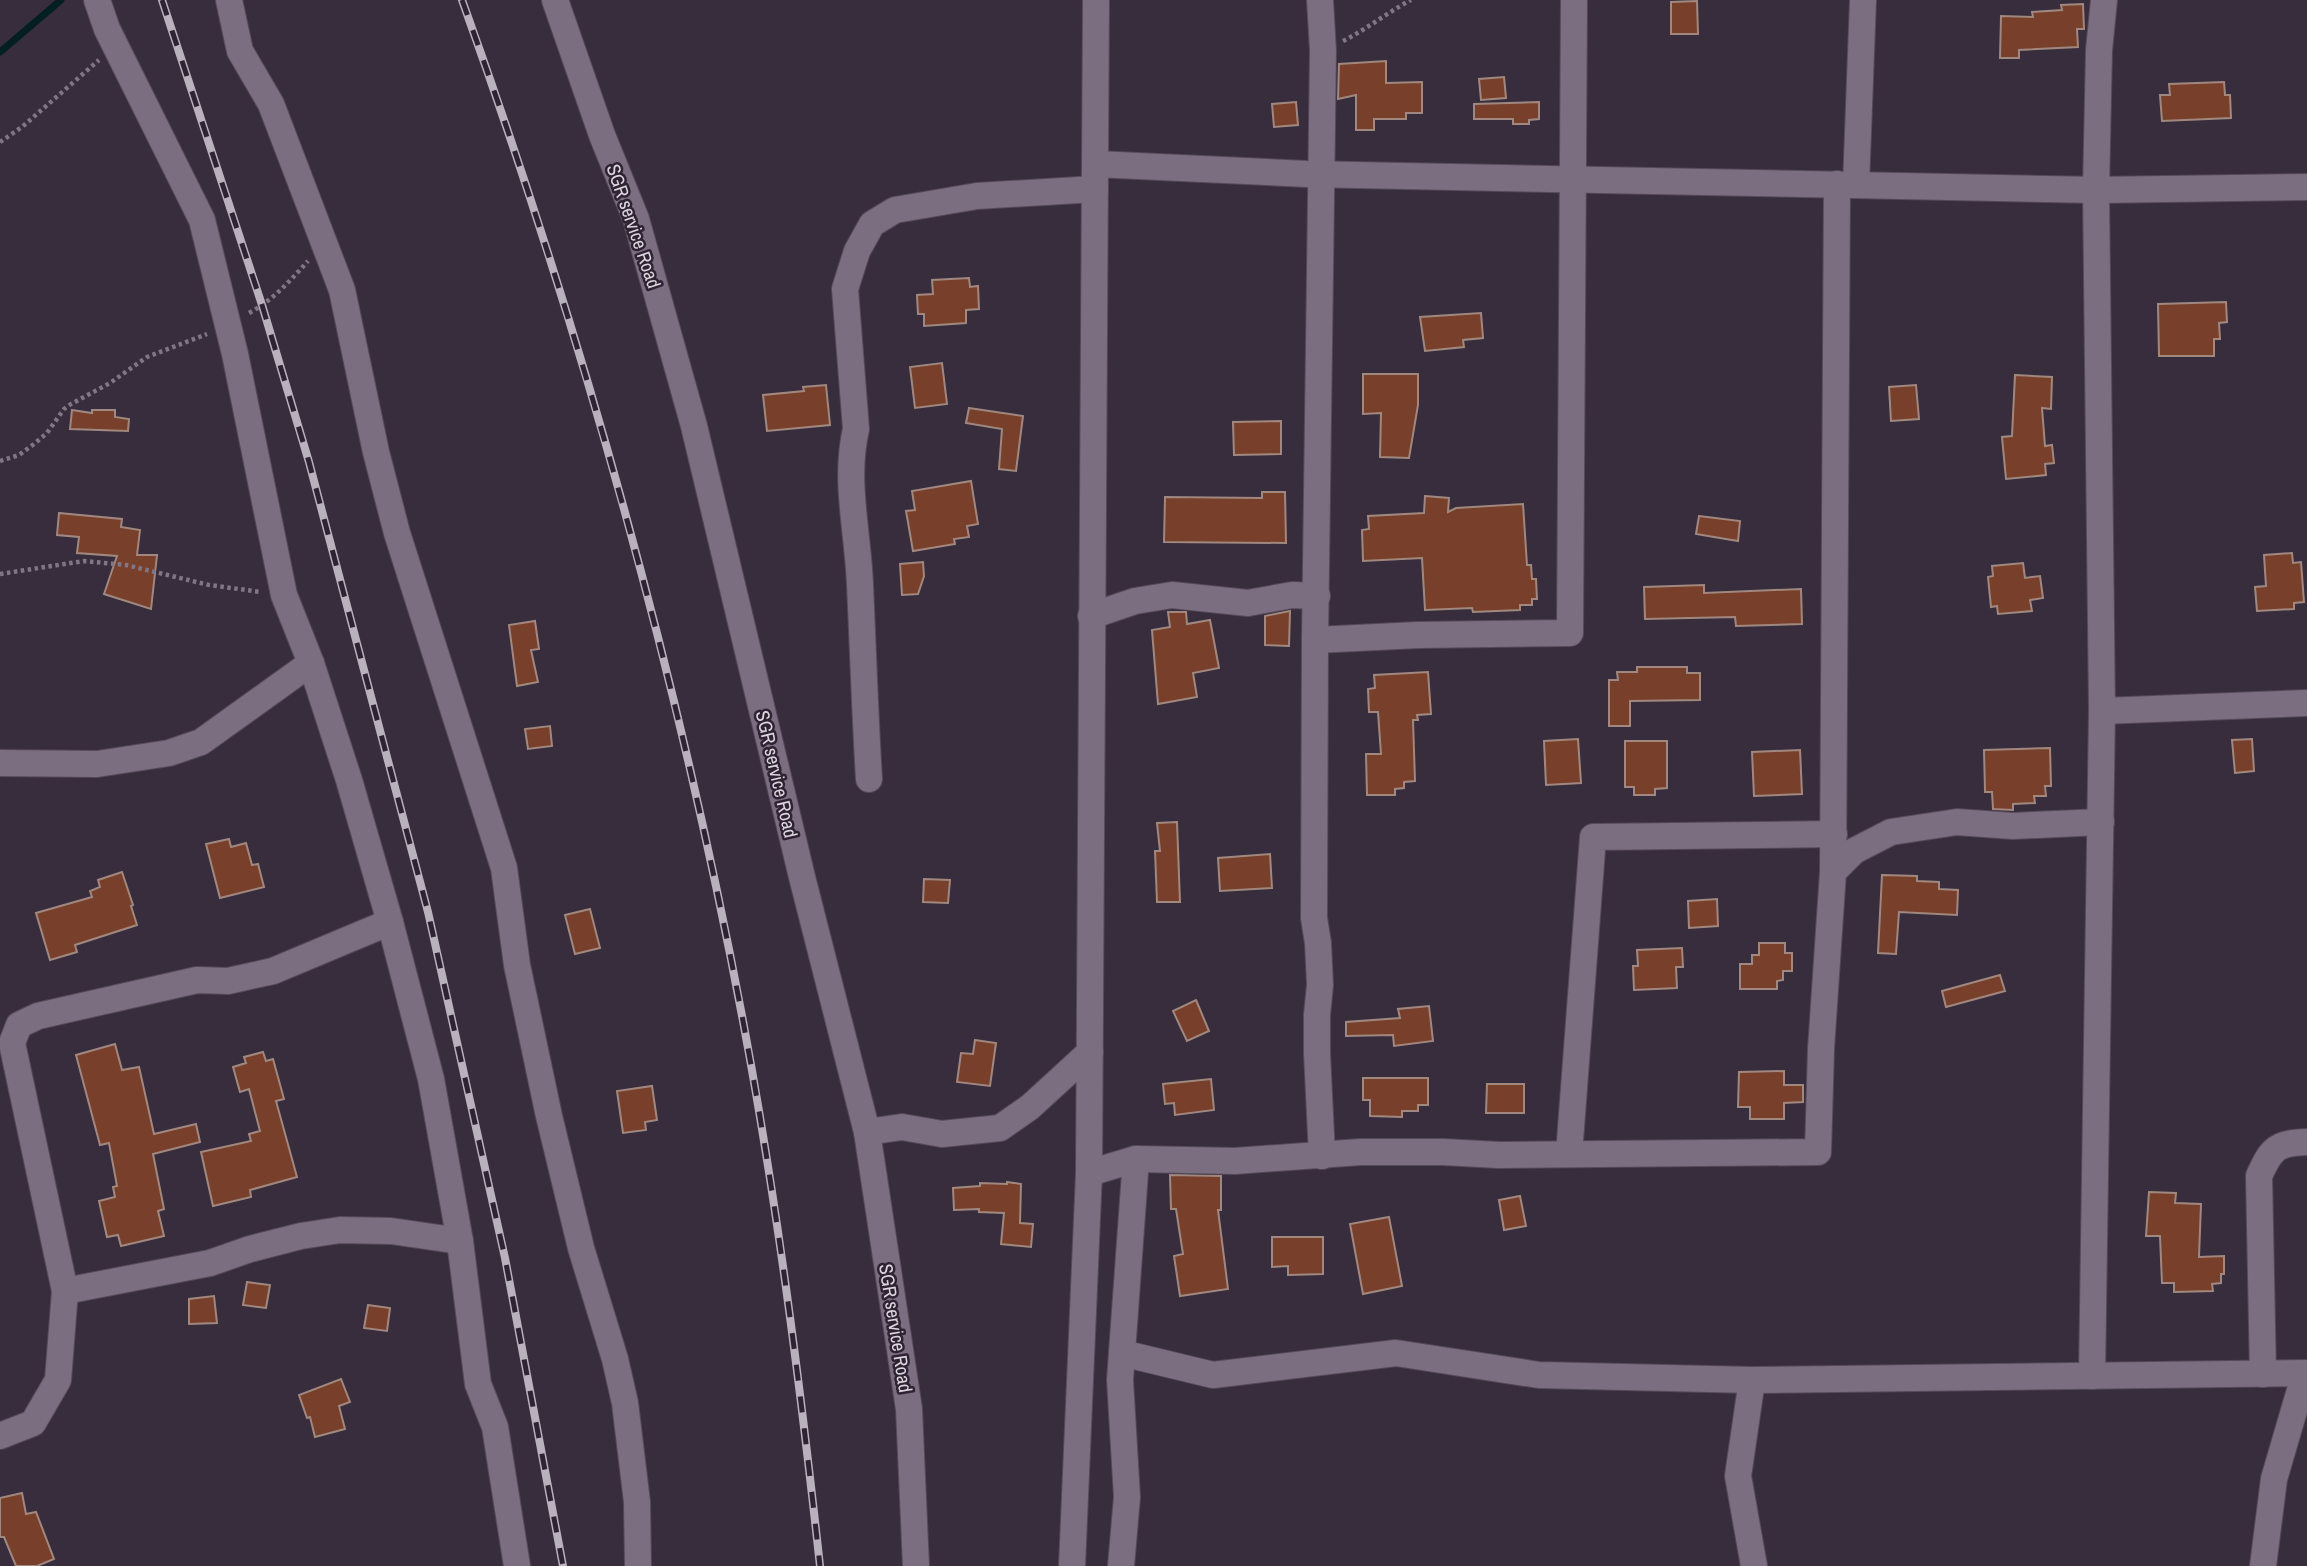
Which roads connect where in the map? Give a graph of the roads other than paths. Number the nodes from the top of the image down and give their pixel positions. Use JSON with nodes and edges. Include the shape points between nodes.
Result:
{"nodes":[{"id":1,"x":229,"y":0,"type":"edge"},
{"id":2,"x":555,"y":0,"type":"edge"},
{"id":3,"x":1096,"y":0,"type":"edge"},
{"id":4,"x":1320,"y":0,"type":"edge"},
{"id":5,"x":1574,"y":0,"type":"edge"},
{"id":6,"x":1863,"y":0,"type":"edge"},
{"id":7,"x":2104,"y":0,"type":"edge"},
{"id":8,"x":97,"y":2,"type":"edge"},
{"id":9,"x":1322,"y":174,"type":"junction"},
{"id":10,"x":1095,"y":176,"type":"junction"},
{"id":11,"x":1572,"y":179,"type":"junction"},
{"id":12,"x":1847,"y":185,"type":"junction"},
{"id":13,"x":2307,"y":187,"type":"edge"},
{"id":14,"x":2096,"y":190,"type":"junction"},
{"id":15,"x":1317,"y":596,"type":"junction"},
{"id":16,"x":1091,"y":616,"type":"junction"},
{"id":17,"x":1315,"y":640,"type":"junction"},
{"id":18,"x":311,"y":663,"type":"junction"},
{"id":19,"x":2307,"y":703,"type":"edge"},
{"id":20,"x":2102,"y":711,"type":"junction"},
{"id":21,"x":0,"y":763,"type":"edge"},
{"id":22,"x":869,"y":779,"type":"dead end"},
{"id":23,"x":2101,"y":822,"type":"junction"},
{"id":24,"x":1834,"y":834,"type":"junction"},
{"id":25,"x":1833,"y":872,"type":"junction"},
{"id":26,"x":390,"y":922,"type":"junction"},
{"id":27,"x":1090,"y":1052,"type":"junction"},
{"id":28,"x":867,"y":1132,"type":"junction"},
{"id":29,"x":2307,"y":1142,"type":"edge"},
{"id":30,"x":1569,"y":1154,"type":"junction"},
{"id":31,"x":1322,"y":1156,"type":"junction"},
{"id":32,"x":1136,"y":1158,"type":"junction"},
{"id":33,"x":1089,"y":1173,"type":"junction"},
{"id":34,"x":460,"y":1241,"type":"junction"},
{"id":35,"x":65,"y":1291,"type":"junction"},
{"id":36,"x":1122,"y":1353,"type":"junction"},
{"id":37,"x":2306,"y":1373,"type":"edge"},
{"id":38,"x":2263,"y":1374,"type":"junction"},
{"id":39,"x":2092,"y":1376,"type":"junction"},
{"id":40,"x":1752,"y":1380,"type":"junction"},
{"id":41,"x":0,"y":1436,"type":"edge"},
{"id":42,"x":517,"y":1566,"type":"edge"},
{"id":43,"x":638,"y":1566,"type":"edge"},
{"id":44,"x":916,"y":1566,"type":"edge"},
{"id":45,"x":1072,"y":1566,"type":"edge"},
{"id":46,"x":1121,"y":1566,"type":"edge"},
{"id":47,"x":1754,"y":1566,"type":"edge"},
{"id":48,"x":2263,"y":1566,"type":"edge"}],
"edges":[{"from":1,"to":43,"type":"street","via":[[240,51],[271,104],[342,290],[397,533],[504,868],[517,965],[549,1116],[625,1403],[637,1502]]},
{"from":2,"to":28,"type":"street","name":"SGR service Road","via":[[636,219],[694,426]]},
{"from":3,"to":10,"type":"street"},
{"from":4,"to":9,"type":"street"},
{"from":5,"to":11,"type":"street"},
{"from":6,"to":12,"type":"street"},
{"from":7,"to":14,"type":"street"},
{"from":8,"to":18,"type":"street","via":[[202,220],[235,354],[284,595]]},
{"from":9,"to":10,"type":"street"},
{"from":9,"to":11,"type":"street"},
{"from":9,"to":15,"type":"street"},
{"from":10,"to":16,"type":"street"},
{"from":10,"to":22,"type":"street","via":[[895,210],[872,224],[857,251],[845,301],[856,429],[850,476]]},
{"from":11,"to":12,"type":"street"},
{"from":11,"to":17,"type":"street","via":[[1570,633]]},
{"from":12,"to":14,"type":"street"},
{"from":12,"to":24,"type":"street"},
{"from":13,"to":14,"type":"street"},
{"from":14,"to":20,"type":"street"},
{"from":15,"to":16,"type":"street","via":[[1292,595],[1248,603],[1172,595]]},
{"from":15,"to":17,"type":"street"},
{"from":16,"to":27,"type":"street"},
{"from":17,"to":31,"type":"street","via":[[1314,918],[1320,985],[1317,1053]]},
{"from":18,"to":21,"type":"street","via":[[201,743],[169,754],[97,764]]},
{"from":18,"to":26,"type":"street"},
{"from":19,"to":20,"type":"street"},
{"from":20,"to":23,"type":"street"},
{"from":23,"to":25,"type":"street","via":[[2012,826],[1957,822],[1891,832],[1854,851]]},
{"from":23,"to":39,"type":"street"},
{"from":24,"to":25,"type":"street"},
{"from":24,"to":30,"type":"street","via":[[1593,837]]},
{"from":25,"to":30,"type":"street","via":[[1818,1152]]},
{"from":26,"to":34,"type":"street","via":[[431,1079]]},
{"from":26,"to":35,"type":"street","via":[[273,971],[228,981],[197,980],[38,1016],[19,1025],[12,1043]]},
{"from":27,"to":28,"type":"street","via":[[1000,1128],[942,1134],[902,1127]]},
{"from":27,"to":33,"type":"street"},
{"from":28,"to":44,"type":"street","name":"SGR service Road","via":[[909,1409]]},
{"from":29,"to":38,"type":"street","via":[[2290,1143],[2269,1153],[2259,1176]]},
{"from":30,"to":31,"type":"street","via":[[1374,1152]]},
{"from":31,"to":32,"type":"street","via":[[1235,1161]]},
{"from":32,"to":33,"type":"street"},
{"from":32,"to":36,"type":"street"},
{"from":33,"to":45,"type":"street"},
{"from":34,"to":35,"type":"street","via":[[391,1231],[340,1230],[301,1236],[210,1263]]},
{"from":34,"to":42,"type":"street","via":[[478,1384],[495,1427]]},
{"from":35,"to":41,"type":"street","via":[[58,1380],[33,1423]]},
{"from":36,"to":40,"type":"street","via":[[1213,1375],[1396,1353],[1539,1375]]},
{"from":36,"to":46,"type":"street","via":[[1126,1497]]},
{"from":37,"to":38,"type":"street"},
{"from":37,"to":48,"type":"street","via":[[2274,1479]]},
{"from":38,"to":39,"type":"street"},
{"from":39,"to":40,"type":"street"},
{"from":40,"to":47,"type":"street","via":[[1738,1476]]}]}
